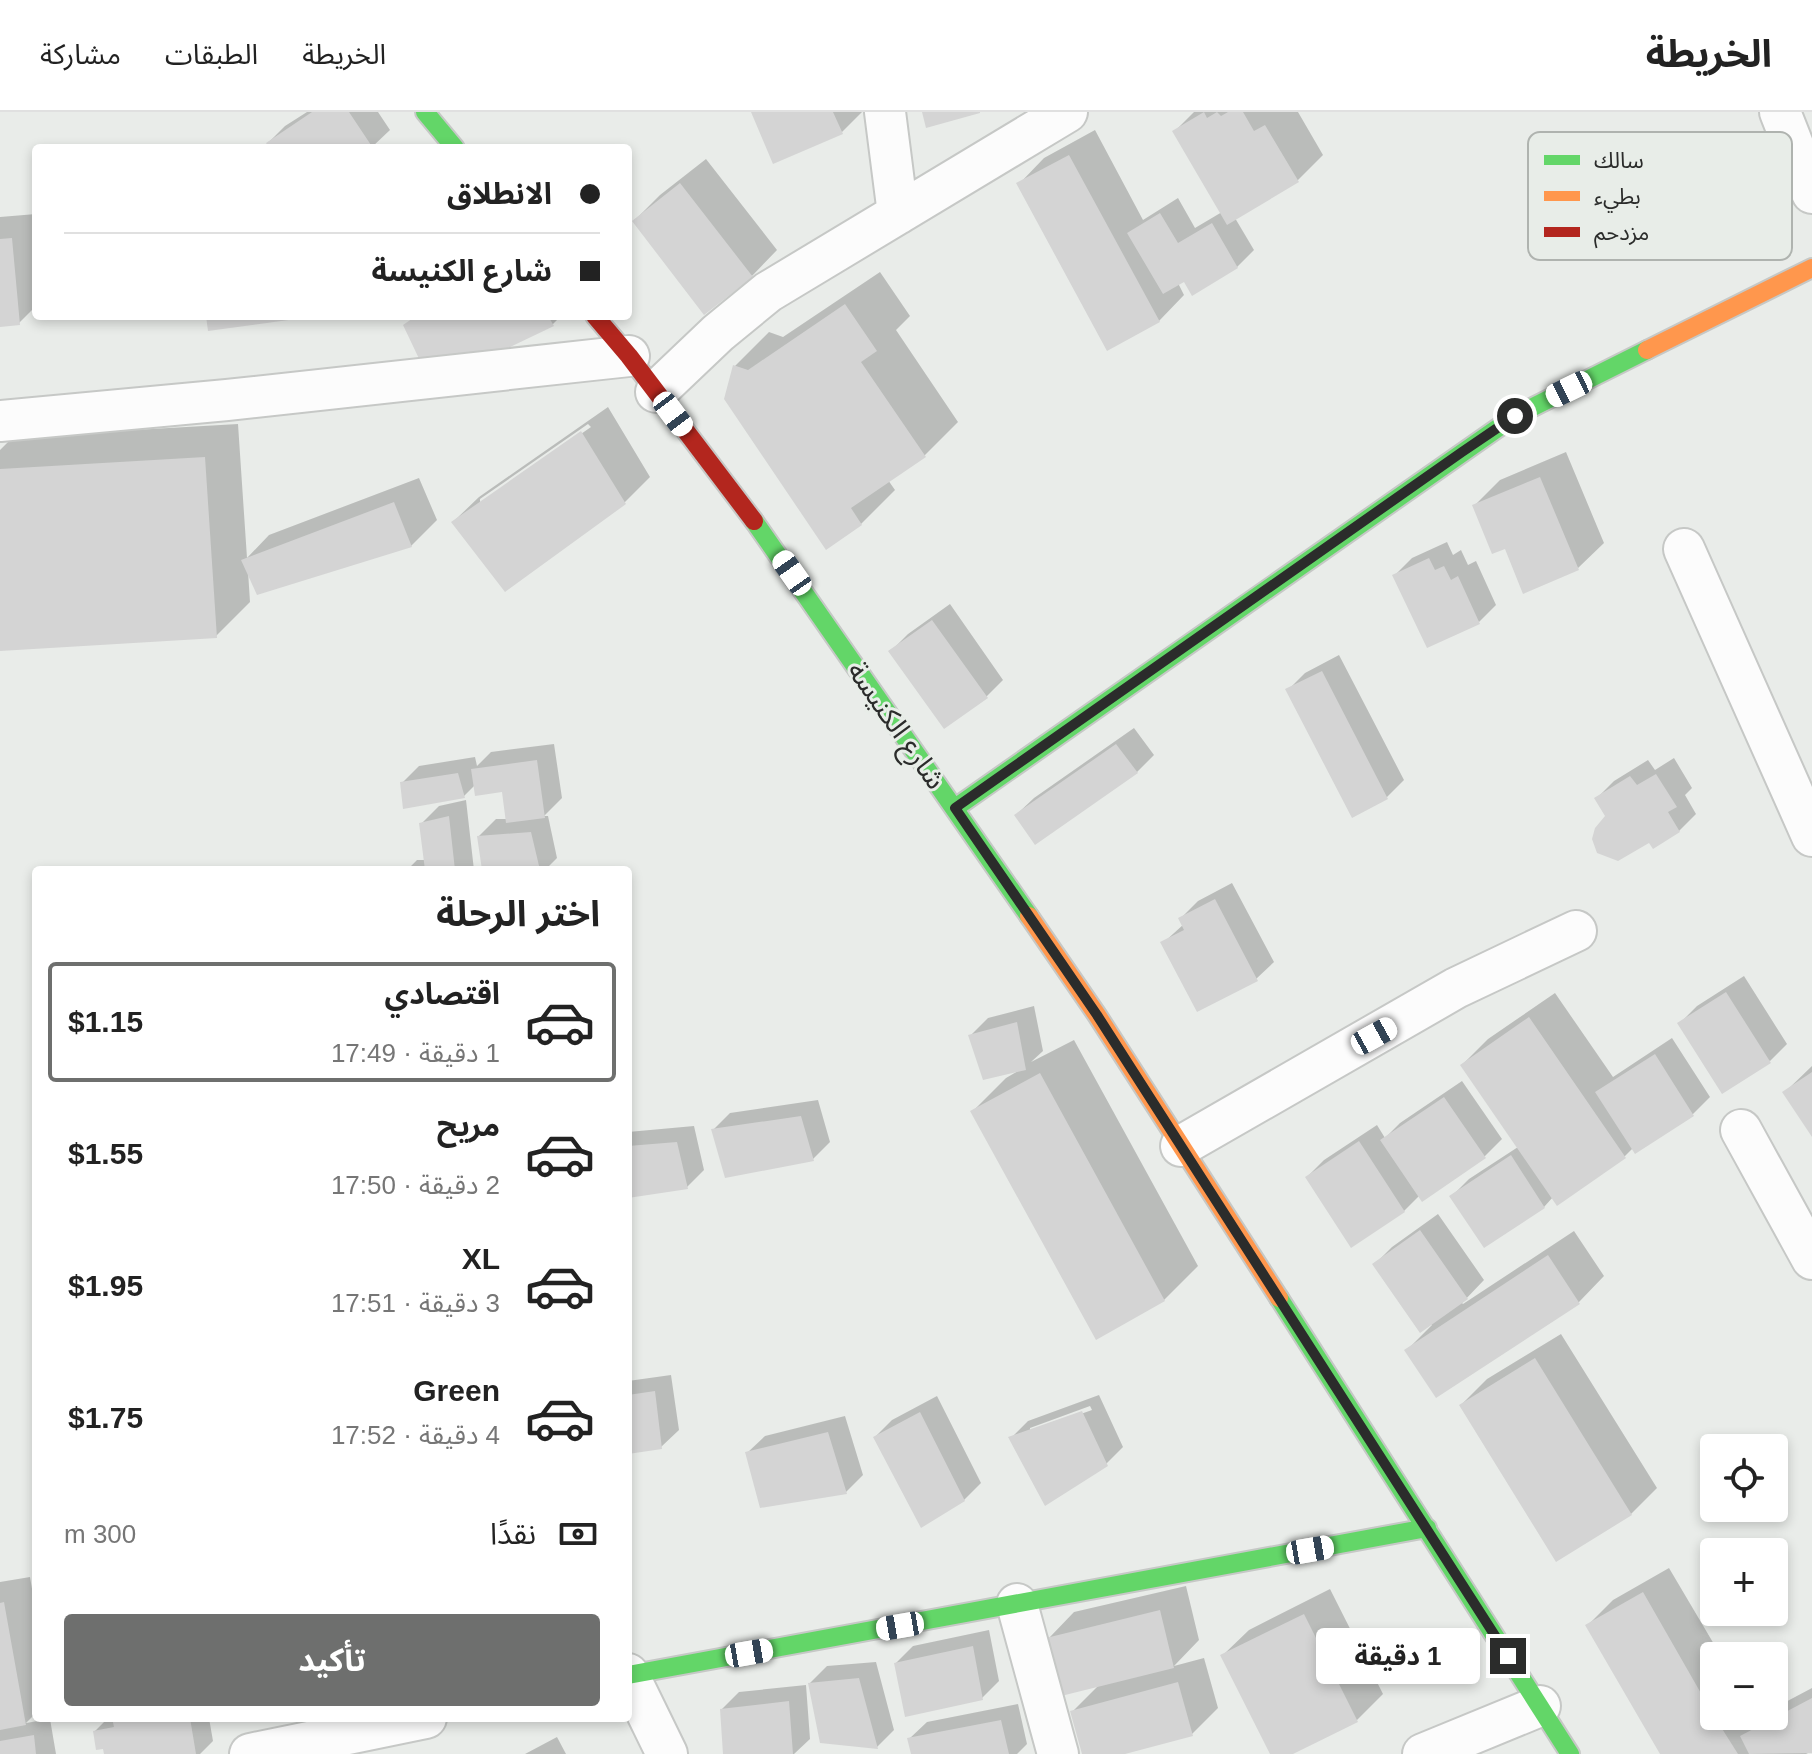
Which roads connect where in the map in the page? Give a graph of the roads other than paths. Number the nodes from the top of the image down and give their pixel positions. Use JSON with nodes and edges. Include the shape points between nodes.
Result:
{"nodes":[{"id":1,"x":425,"y":112,"type":"edge"},
{"id":2,"x":885,"y":112,"type":"edge"},
{"id":3,"x":1067,"y":112,"type":"edge"},
{"id":4,"x":1780,"y":112,"type":"edge"},
{"id":5,"x":1788,"y":132,"type":"edge"},
{"id":6,"x":1792,"y":142,"type":"edge"},
{"id":7,"x":452,"y":144,"type":"edge"},
{"id":8,"x":1812,"y":193,"type":"edge"},
{"id":9,"x":898,"y":214,"type":"junction"},
{"id":10,"x":1812,"y":268,"type":"edge"},
{"id":11,"x":598,"y":320,"type":"edge"},
{"id":12,"x":629,"y":356,"type":"junction"},
{"id":13,"x":656,"y":392,"type":"junction"},
{"id":14,"x":0,"y":421,"type":"edge"},
{"id":15,"x":1684,"y":549,"type":"dead end"},
{"id":16,"x":955,"y":808,"type":"junction"},
{"id":17,"x":1812,"y":836,"type":"edge"},
{"id":18,"x":1576,"y":931,"type":"dead end"},
{"id":19,"x":1741,"y":1130,"type":"dead end"},
{"id":20,"x":1181,"y":1146,"type":"junction"},
{"id":21,"x":1812,"y":1259,"type":"edge"},
{"id":22,"x":1427,"y":1528,"type":"junction"},
{"id":23,"x":1017,"y":1604,"type":"junction"},
{"id":24,"x":632,"y":1673,"type":"edge"},
{"id":25,"x":632,"y":1682,"type":"edge"},
{"id":26,"x":1540,"y":1706,"type":"junction"},
{"id":27,"x":419,"y":1722,"type":"edge"},
{"id":28,"x":383,"y":1741,"type":"edge"},
{"id":29,"x":250,"y":1754,"type":"edge"},
{"id":30,"x":667,"y":1754,"type":"edge"},
{"id":31,"x":1058,"y":1754,"type":"edge"},
{"id":32,"x":1423,"y":1754,"type":"edge"},
{"id":33,"x":1570,"y":1754,"type":"edge"}],
"edges":[{"from":1,"to":7,"type":"street"},
{"from":2,"to":9,"type":"street"},
{"from":3,"to":9,"type":"street"},
{"from":4,"to":5,"type":"street"},
{"from":6,"to":8,"type":"street"},
{"from":9,"to":13,"type":"street","via":[[768,292]]},
{"from":10,"to":16,"type":"street","via":[[1515,416]]},
{"from":11,"to":12,"type":"street","name":"شارع الكنيسة"},
{"from":12,"to":13,"type":"street","name":"شارع الكنيسة"},
{"from":12,"to":14,"type":"street"},
{"from":13,"to":16,"type":"street","name":"شارع الكنيسة","via":[[774,547]]},
{"from":15,"to":17,"type":"street"},
{"from":16,"to":20,"type":"street","name":"شارع الكنيسة"},
{"from":18,"to":20,"type":"street","via":[[1456,988]]},
{"from":19,"to":21,"type":"street"},
{"from":20,"to":22,"type":"street","name":"شارع الكنيسة"},
{"from":22,"to":23,"type":"street"},
{"from":22,"to":26,"type":"street","name":"شارع الكنيسة"},
{"from":23,"to":24,"type":"street"},
{"from":23,"to":31,"type":"street"},
{"from":25,"to":30,"type":"street"},
{"from":26,"to":32,"type":"street"},
{"from":26,"to":33,"type":"street","name":"شارع الكنيسة"},
{"from":27,"to":28,"type":"street"},
{"from":28,"to":29,"type":"street"}]}
